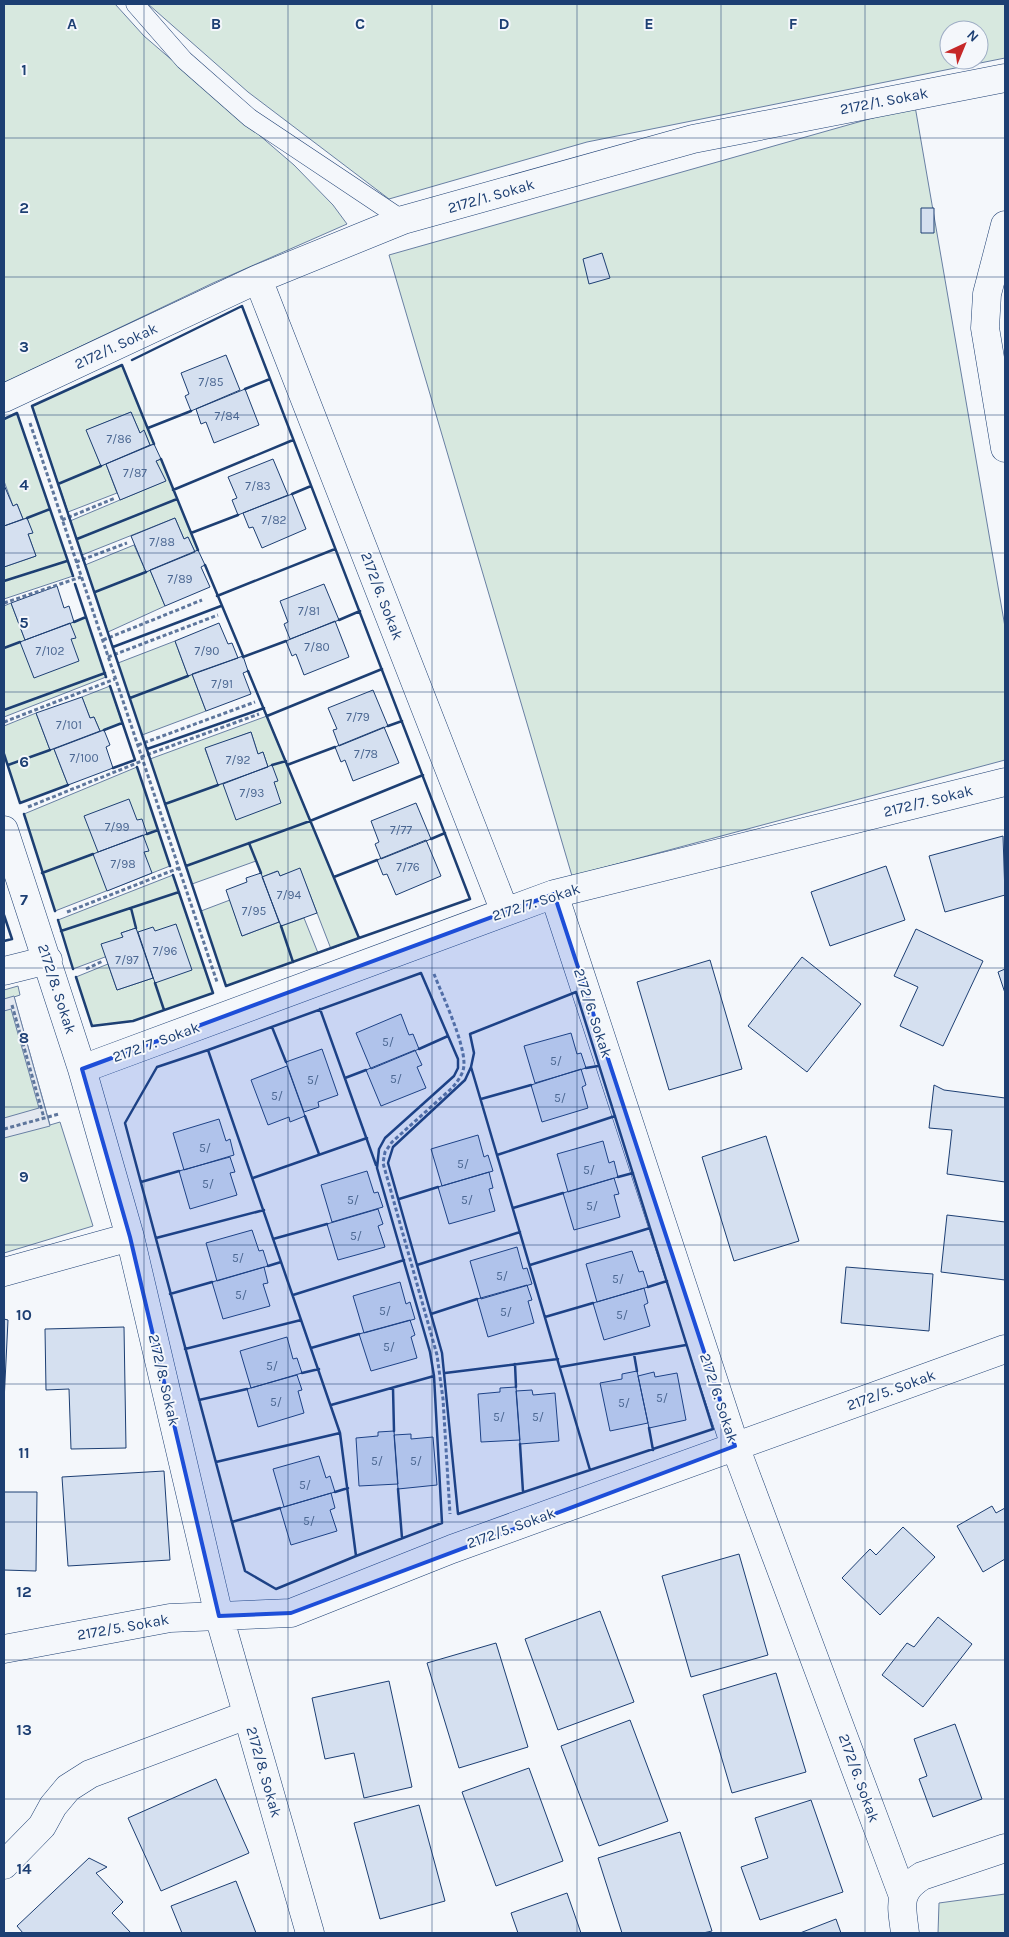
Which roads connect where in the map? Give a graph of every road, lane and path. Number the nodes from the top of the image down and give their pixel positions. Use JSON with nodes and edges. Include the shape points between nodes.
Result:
{"nodes":[{"id":1,"x":134,"y":4,"type":"edge"},
{"id":2,"x":1005,"y":78,"type":"edge"},
{"id":3,"x":403,"y":220,"type":"junction"},
{"id":4,"x":1005,"y":225,"type":"edge"},
{"id":5,"x":258,"y":279,"type":"junction"},
{"id":6,"x":11,"y":395,"type":"edge"},
{"id":7,"x":1005,"y":448,"type":"edge"},
{"id":8,"x":115,"y":498,"type":"dead end"},
{"id":9,"x":62,"y":520,"type":"junction"},
{"id":10,"x":127,"y":543,"type":"dead end"},
{"id":11,"x":76,"y":562,"type":"junction"},
{"id":12,"x":81,"y":577,"type":"junction"},
{"id":13,"x":202,"y":600,"type":"dead end"},
{"id":14,"x":4,"y":603,"type":"edge"},
{"id":15,"x":218,"y":615,"type":"dead end"},
{"id":16,"x":103,"y":640,"type":"junction"},
{"id":17,"x":108,"y":656,"type":"junction"},
{"id":18,"x":115,"y":679,"type":"junction"},
{"id":19,"x":255,"y":702,"type":"dead end"},
{"id":20,"x":259,"y":714,"type":"dead end"},
{"id":21,"x":4,"y":722,"type":"edge"},
{"id":22,"x":138,"y":745,"type":"junction"},
{"id":23,"x":142,"y":759,"type":"junction"},
{"id":24,"x":1005,"y":782,"type":"edge"},
{"id":25,"x":22,"y":809,"type":"dead end"},
{"id":26,"x":4,"y":830,"type":"edge"},
{"id":27,"x":179,"y":868,"type":"junction"},
{"id":28,"x":554,"y":894,"type":"junction"},
{"id":29,"x":505,"y":912,"type":"junction"},
{"id":30,"x":36,"y":924,"type":"junction"},
{"id":31,"x":423,"y":943,"type":"junction"},
{"id":32,"x":48,"y":960,"type":"junction"},
{"id":33,"x":4,"y":971,"type":"edge"},
{"id":34,"x":8,"y":1004,"type":"dead end"},
{"id":35,"x":228,"y":1015,"type":"junction"},
{"id":36,"x":82,"y":1069,"type":"junction"},
{"id":37,"x":92,"y":1105,"type":"junction"},
{"id":38,"x":44,"y":1118,"type":"junction"},
{"id":39,"x":4,"y":1129,"type":"edge"},
{"id":40,"x":130,"y":1236,"type":"junction"},
{"id":41,"x":4,"y":1272,"type":"edge"},
{"id":42,"x":1005,"y":1349,"type":"edge"},
{"id":43,"x":735,"y":1446,"type":"junction"},
{"id":44,"x":452,"y":1549,"type":"junction"},
{"id":45,"x":219,"y":1616,"type":"junction"},
{"id":46,"x":4,"y":1649,"type":"edge"},
{"id":47,"x":248,"y":1715,"type":"junction"},
{"id":48,"x":1005,"y":1848,"type":"edge"},
{"id":49,"x":4,"y":1865,"type":"edge"},
{"id":50,"x":902,"y":1896,"type":"junction"},
{"id":51,"x":310,"y":1933,"type":"edge"},
{"id":52,"x":905,"y":1933,"type":"edge"}],
"edges":[{"from":1,"to":3,"type":"lane","via":[[184,60],[250,118]]},
{"from":2,"to":3,"type":"street","name":"2172/1. Sokak","via":[[693,139]]},
{"from":3,"to":5,"type":"street","name":"2172/1. Sokak"},
{"from":4,"to":7,"type":"street","via":[[987,294],[985,328]]},
{"from":5,"to":6,"type":"street","name":"2172/1. Sokak"},
{"from":5,"to":29,"type":"street","name":"2172/6. Sokak"},
{"from":6,"to":9,"type":"path"},
{"from":8,"to":9,"type":"path"},
{"from":9,"to":11,"type":"path"},
{"from":10,"to":11,"type":"path"},
{"from":11,"to":12,"type":"path"},
{"from":12,"to":14,"type":"path"},
{"from":12,"to":16,"type":"path"},
{"from":13,"to":16,"type":"path"},
{"from":15,"to":17,"type":"path"},
{"from":16,"to":17,"type":"path"},
{"from":17,"to":18,"type":"path"},
{"from":18,"to":21,"type":"path"},
{"from":18,"to":22,"type":"path"},
{"from":19,"to":22,"type":"path"},
{"from":20,"to":23,"type":"path"},
{"from":22,"to":23,"type":"path"},
{"from":23,"to":25,"type":"path"},
{"from":23,"to":27,"type":"path"},
{"from":24,"to":28,"type":"street","name":"2172/7. Sokak"},
{"from":26,"to":30,"type":"street","name":"2172/8. Sokak"},
{"from":27,"to":30,"type":"path"},
{"from":27,"to":35,"type":"path"},
{"from":28,"to":29,"type":"street","name":"2172/7. Sokak"},
{"from":28,"to":43,"type":"street","name":"2172/6. Sokak"},
{"from":29,"to":31,"type":"street","name":"2172/7. Sokak"},
{"from":30,"to":32,"type":"street","name":"2172/8. Sokak"},
{"from":31,"to":35,"type":"street","name":"2172/7. Sokak"},
{"from":31,"to":44,"type":"path","via":[[462,1050],[464,1065],[452,1088],[392,1142],[385,1152],[384,1163],[437,1356],[443,1399]]},
{"from":32,"to":33,"type":"street"},
{"from":32,"to":36,"type":"street","name":"2172/8. Sokak"},
{"from":34,"to":38,"type":"path","via":[[14,1007]]},
{"from":35,"to":36,"type":"street","name":"2172/7. Sokak"},
{"from":36,"to":37,"type":"street","name":"2172/8. Sokak"},
{"from":37,"to":38,"type":"path"},
{"from":37,"to":40,"type":"street","name":"2172/8. Sokak"},
{"from":38,"to":39,"type":"path"},
{"from":40,"to":41,"type":"street"},
{"from":40,"to":45,"type":"street","name":"2172/8. Sokak"},
{"from":42,"to":43,"type":"street","name":"2172/5. Sokak"},
{"from":43,"to":44,"type":"street","name":"2172/5. Sokak"},
{"from":43,"to":50,"type":"street","name":"2172/6. Sokak"},
{"from":44,"to":45,"type":"street","name":"2172/5. Sokak","via":[[291,1613]]},
{"from":45,"to":46,"type":"street","name":"2172/5. Sokak","via":[[170,1618]]},
{"from":45,"to":47,"type":"street","name":"2172/8. Sokak"},
{"from":47,"to":49,"type":"street","via":[[90,1774],[68,1788],[42,1826]]},
{"from":47,"to":51,"type":"street","name":"2172/8. Sokak"},
{"from":48,"to":50,"type":"street","via":[[922,1876],[909,1883]]},
{"from":50,"to":52,"type":"street","name":"2172/6. Sokak"}]}
